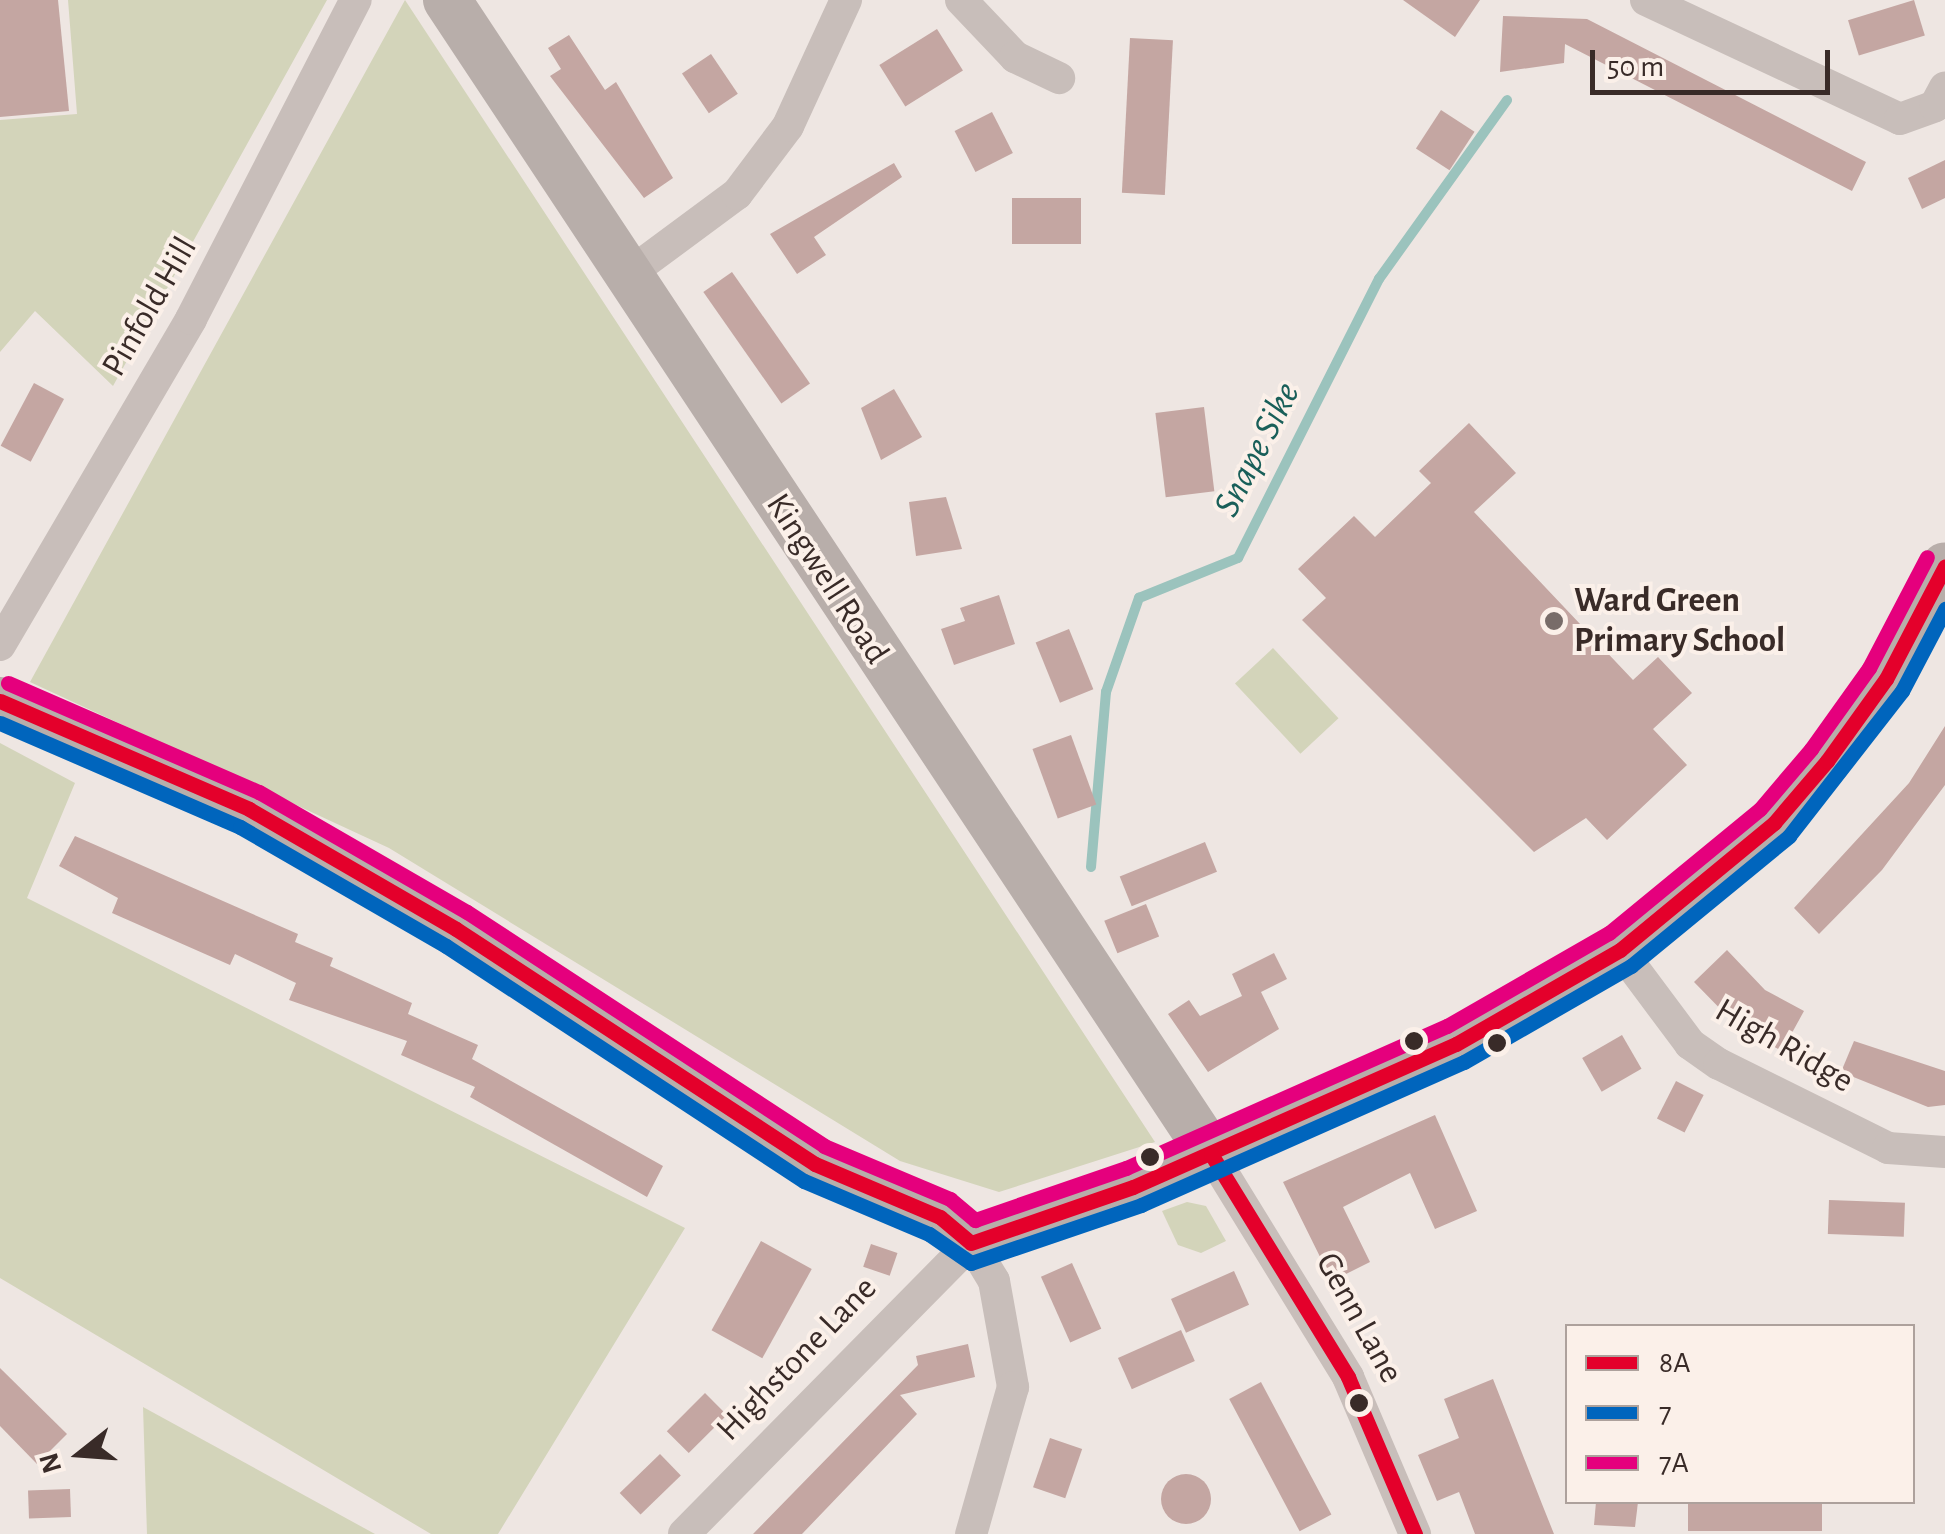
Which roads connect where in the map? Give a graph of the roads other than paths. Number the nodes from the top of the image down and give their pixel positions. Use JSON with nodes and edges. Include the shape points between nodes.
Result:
{"nodes":[{"id":1,"x":356,"y":0,"type":"edge"},
{"id":2,"x":446,"y":0,"type":"edge"},
{"id":3,"x":846,"y":0,"type":"edge"},
{"id":4,"x":961,"y":0,"type":"edge"},
{"id":5,"x":1646,"y":0,"type":"edge"},
{"id":6,"x":1060,"y":78,"type":"dead end"},
{"id":7,"x":1945,"y":86,"type":"edge"},
{"id":8,"x":626,"y":276,"type":"junction"},
{"id":9,"x":1945,"y":566,"type":"edge"},
{"id":10,"x":0,"y":645,"type":"edge"},
{"id":11,"x":0,"y":702,"type":"edge"},
{"id":12,"x":1620,"y":950,"type":"junction"},
{"id":13,"x":1945,"y":1152,"type":"edge"},
{"id":14,"x":1211,"y":1154,"type":"junction"},
{"id":15,"x":972,"y":1242,"type":"junction"},
{"id":16,"x":684,"y":1534,"type":"edge"},
{"id":17,"x":971,"y":1534,"type":"edge"},
{"id":18,"x":1415,"y":1534,"type":"edge"}],
"edges":[{"from":1,"to":10,"type":"street","name":"Pinfold Hill","via":[[191,320]]},
{"from":2,"to":8,"type":"street","name":"Kingwell Road"},
{"from":3,"to":8,"type":"street","via":[[788,126],[737,194]]},
{"from":4,"to":6,"type":"street","via":[[1015,57]]},
{"from":5,"to":7,"type":"street","via":[[1900,119],[1934,106]]},
{"from":8,"to":14,"type":"street","name":"Kingwell Road"},
{"from":9,"to":12,"type":"street","via":[[1886,678],[1817,774],[1774,824]]},
{"from":11,"to":15,"type":"street","via":[[249,809],[456,929],[815,1164],[940,1217]]},
{"from":12,"to":13,"type":"street","name":"High Ridge","via":[[1690,1044],[1720,1064],[1888,1148]]},
{"from":12,"to":14,"type":"street","via":[[1547,999]]},
{"from":14,"to":15,"type":"street"},
{"from":14,"to":18,"type":"street","name":"Genn Lane","via":[[1348,1376]]},
{"from":15,"to":16,"type":"street","name":"Highstone Lane"},
{"from":15,"to":17,"type":"street","via":[[1000,1300],[1013,1387]]}]}
